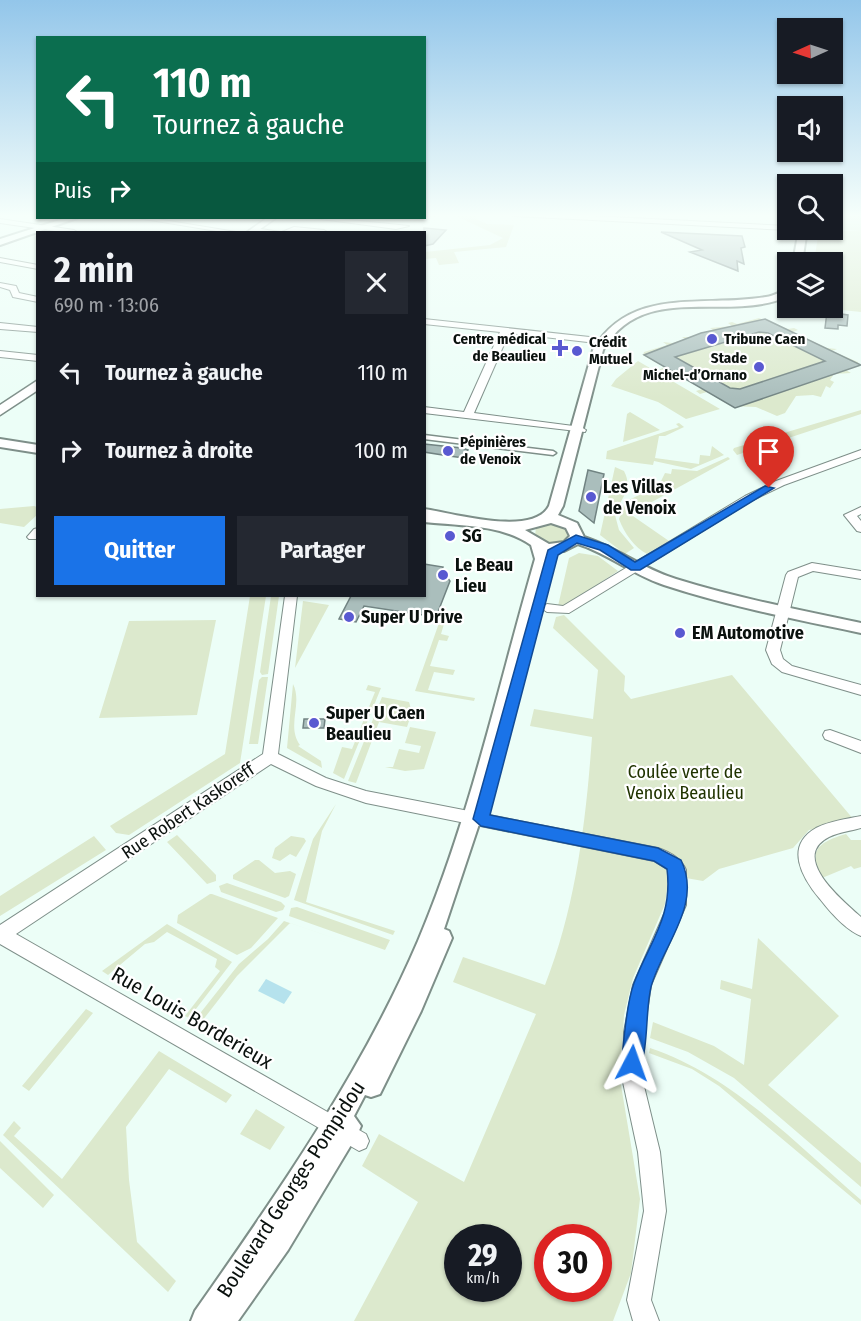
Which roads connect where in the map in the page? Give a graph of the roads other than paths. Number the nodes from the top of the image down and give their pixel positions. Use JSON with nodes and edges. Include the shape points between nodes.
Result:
{"nodes":[{"id":1,"x":0,"y":285,"type":"edge"},
{"id":2,"x":777,"y":297,"type":"edge"},
{"id":3,"x":36,"y":300,"type":"edge"},
{"id":4,"x":426,"y":321,"type":"edge"},
{"id":5,"x":0,"y":326,"type":"edge"},
{"id":6,"x":506,"y":329,"type":"junction"},
{"id":7,"x":36,"y":330,"type":"edge"},
{"id":8,"x":603,"y":340,"type":"junction"},
{"id":9,"x":0,"y":354,"type":"edge"},
{"id":10,"x":36,"y":358,"type":"edge"},
{"id":11,"x":36,"y":385,"type":"edge"},
{"id":12,"x":426,"y":410,"type":"edge"},
{"id":13,"x":0,"y":411,"type":"edge"},
{"id":14,"x":468,"y":416,"type":"junction"},
{"id":15,"x":579,"y":429,"type":"junction"},
{"id":16,"x":426,"y":437,"type":"edge"},
{"id":17,"x":0,"y":443,"type":"edge"},
{"id":18,"x":36,"y":451,"type":"edge"},
{"id":19,"x":553,"y":453,"type":"dead end"},
{"id":20,"x":861,"y":453,"type":"edge"},
{"id":21,"x":861,"y":510,"type":"edge"},
{"id":22,"x":426,"y":513,"type":"edge"},
{"id":23,"x":426,"y":518,"type":"edge"},
{"id":24,"x":544,"y":519,"type":"junction"},
{"id":25,"x":564,"y":521,"type":"junction"},
{"id":26,"x":861,"y":529,"type":"edge"},
{"id":27,"x":546,"y":538,"type":"junction"},
{"id":28,"x":635,"y":567,"type":"junction"},
{"id":29,"x":861,"y":575,"type":"edge"},
{"id":30,"x":291,"y":597,"type":"edge"},
{"id":31,"x":547,"y":608,"type":"dead end"},
{"id":32,"x":783,"y":613,"type":"junction"},
{"id":33,"x":861,"y":628,"type":"edge"},
{"id":34,"x":861,"y":690,"type":"edge"},
{"id":35,"x":830,"y":735,"type":"dead end"},
{"id":36,"x":861,"y":747,"type":"edge"},
{"id":37,"x":270,"y":757,"type":"junction"},
{"id":38,"x":477,"y":819,"type":"junction"},
{"id":39,"x":861,"y":822,"type":"edge"},
{"id":40,"x":861,"y":928,"type":"edge"},
{"id":41,"x":1,"y":935,"type":"edge"},
{"id":42,"x":346,"y":1133,"type":"junction"},
{"id":43,"x":205,"y":1321,"type":"edge"},
{"id":44,"x":221,"y":1321,"type":"edge"},
{"id":45,"x":647,"y":1321,"type":"edge"}],
"edges":[{"from":1,"to":3,"type":"street","via":[[13,288],[16,296]]},
{"from":2,"to":8,"type":"street","via":[[647,312],[621,323]]},
{"from":4,"to":6,"type":"street"},
{"from":5,"to":7,"type":"street"},
{"from":6,"to":8,"type":"street"},
{"from":6,"to":14,"type":"street"},
{"from":8,"to":15,"type":"street"},
{"from":9,"to":10,"type":"street"},
{"from":11,"to":13,"type":"main road"},
{"from":12,"to":14,"type":"street"},
{"from":14,"to":15,"type":"street"},
{"from":15,"to":24,"type":"street","via":[[554,511]]},
{"from":15,"to":25,"type":"street","via":[[561,510]]},
{"from":16,"to":19,"type":"street"},
{"from":17,"to":18,"type":"street"},
{"from":20,"to":28,"type":"street","via":[[770,487]]},
{"from":21,"to":26,"type":"street","via":[[850,515]]},
{"from":22,"to":27,"type":"street","via":[[511,525]]},
{"from":23,"to":27,"type":"street"},
{"from":24,"to":25,"type":"street"},
{"from":24,"to":27,"type":"street"},
{"from":25,"to":27,"type":"street","via":[[575,529]]},
{"from":27,"to":28,"type":"street","via":[[604,548]]},
{"from":27,"to":38,"type":"street","name":"Boulevard Georges Pompidou"},
{"from":28,"to":31,"type":"street","via":[[565,610]]},
{"from":28,"to":32,"type":"street","via":[[670,582]]},
{"from":29,"to":32,"type":"street","via":[[812,567],[797,571],[792,575]]},
{"from":30,"to":37,"type":"street","name":"Rue Robert Kaskoreff"},
{"from":32,"to":33,"type":"street"},
{"from":32,"to":34,"type":"street","via":[[773,650],[777,661],[795,672]]},
{"from":35,"to":36,"type":"street"},
{"from":37,"to":38,"type":"street","via":[[341,790]]},
{"from":37,"to":41,"type":"street","name":"Rue Robert Kaskoreff"},
{"from":38,"to":42,"type":"street","name":"Boulevard Georges Pompidou"},
{"from":38,"to":45,"type":"street","via":[[658,855],[678,870],[677,904],[642,985],[633,1042],[633,1082],[650,1152],[656,1211],[639,1300]]},
{"from":39,"to":40,"type":"street","via":[[818,835],[808,846],[806,859],[812,877]]},
{"from":41,"to":42,"type":"street","name":"Rue Louis Borderieux"},
{"from":42,"to":43,"type":"street","name":"Boulevard Georges Pompidou"},
{"from":42,"to":44,"type":"street","name":"Boulevard Georges Pompidou"}]}
